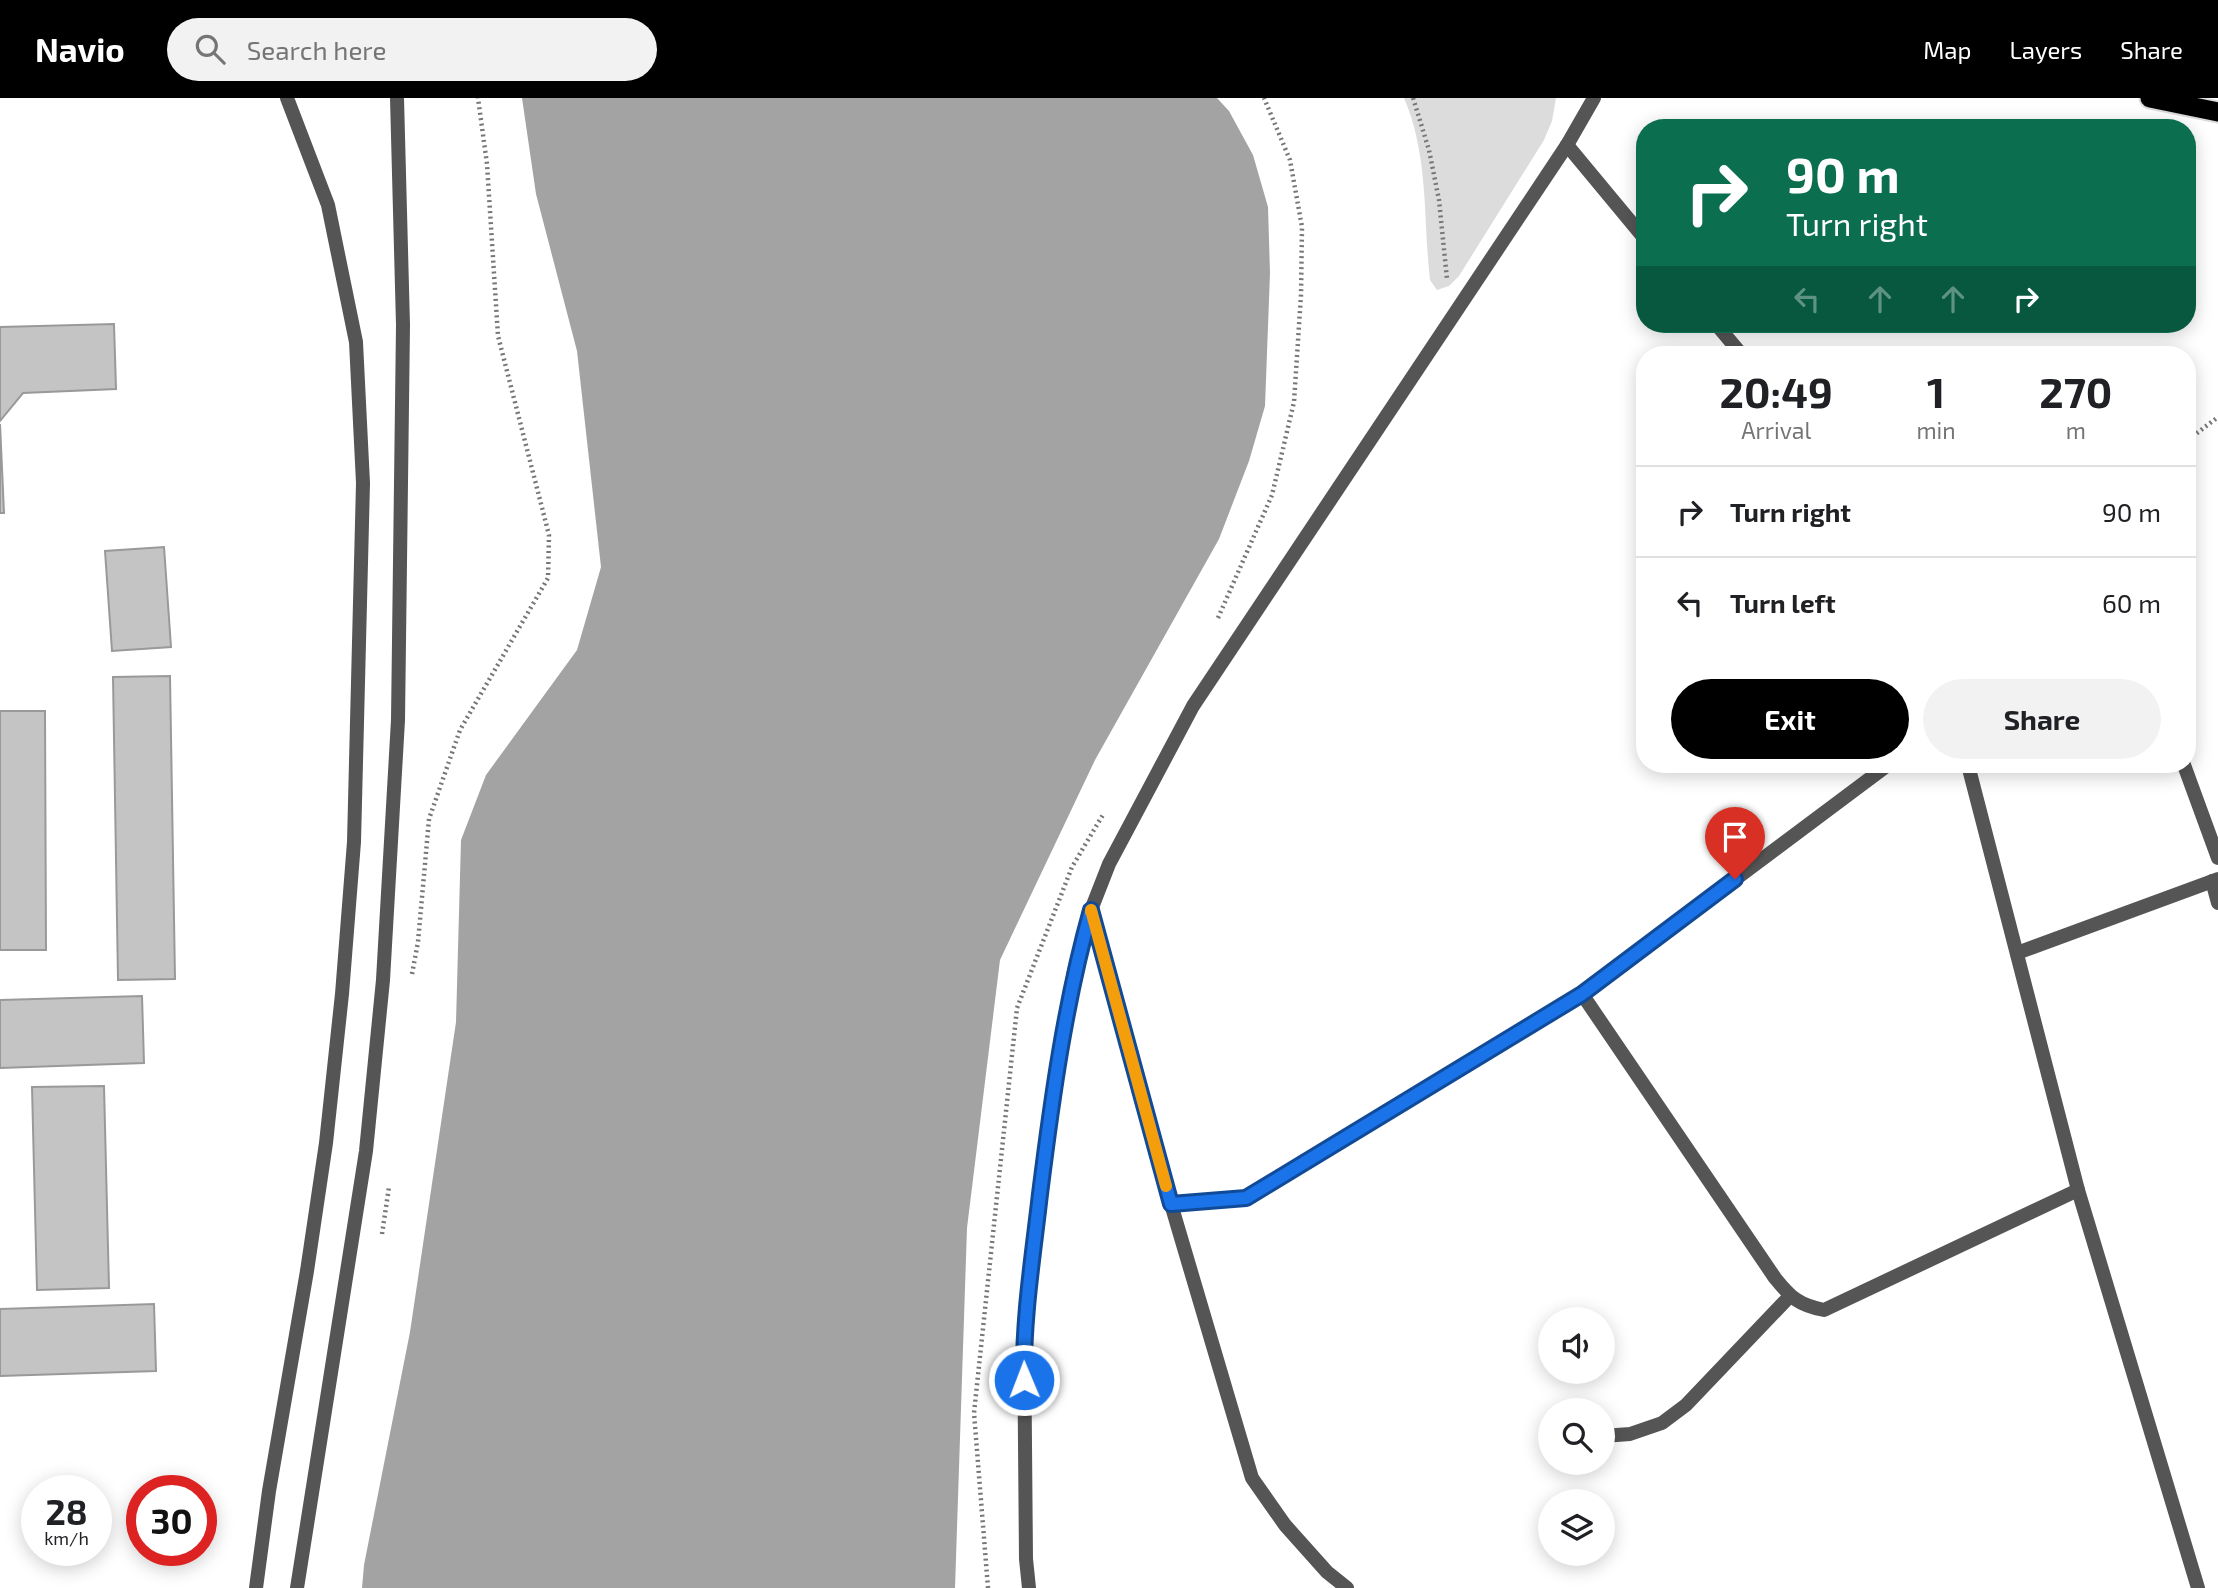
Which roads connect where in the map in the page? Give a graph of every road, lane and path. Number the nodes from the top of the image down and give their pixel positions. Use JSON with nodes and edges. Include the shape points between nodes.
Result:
{"nodes":[{"id":1,"x":286,"y":98,"type":"edge"},
{"id":2,"x":397,"y":98,"type":"edge"},
{"id":3,"x":478,"y":98,"type":"edge"},
{"id":4,"x":1413,"y":98,"type":"edge"},
{"id":5,"x":1594,"y":98,"type":"edge"},
{"id":6,"x":2158,"y":99,"type":"edge"},
{"id":7,"x":2218,"y":112,"type":"edge"},
{"id":8,"x":1567,"y":145,"type":"junction"},
{"id":9,"x":1636,"y":228,"type":"edge"},
{"id":10,"x":1459,"y":307,"type":"junction"},
{"id":11,"x":2218,"y":417,"type":"edge"},
{"id":12,"x":2196,"y":434,"type":"edge"},
{"id":13,"x":1877,"y":773,"type":"edge"},
{"id":14,"x":1970,"y":773,"type":"edge"},
{"id":15,"x":2186,"y":773,"type":"edge"},
{"id":16,"x":2218,"y":858,"type":"edge"},
{"id":17,"x":2215,"y":880,"type":"edge"},
{"id":18,"x":2218,"y":903,"type":"edge"},
{"id":19,"x":1091,"y":910,"type":"junction"},
{"id":20,"x":2017,"y":953,"type":"junction"},
{"id":21,"x":410,"y":980,"type":"dead end"},
{"id":22,"x":1582,"y":994,"type":"junction"},
{"id":23,"x":389,"y":1185,"type":"dead end"},
{"id":24,"x":2078,"y":1190,"type":"junction"},
{"id":25,"x":1171,"y":1204,"type":"junction"},
{"id":26,"x":381,"y":1238,"type":"dead end"},
{"id":27,"x":1790,"y":1296,"type":"junction"},
{"id":28,"x":1615,"y":1435,"type":"edge"},
{"id":29,"x":256,"y":1588,"type":"edge"},
{"id":30,"x":297,"y":1588,"type":"edge"},
{"id":31,"x":1029,"y":1588,"type":"edge"},
{"id":32,"x":1347,"y":1588,"type":"edge"},
{"id":33,"x":2198,"y":1588,"type":"edge"}],
"edges":[{"from":1,"to":29,"type":"street","via":[[328,205],[356,342],[363,483],[354,842],[342,994],[326,1143]]},
{"from":2,"to":30,"type":"street","via":[[403,325],[398,719],[383,980],[366,1151]]},
{"from":3,"to":21,"type":"path","via":[[498,336],[548,535],[548,578],[460,730],[429,819]]},
{"from":4,"to":10,"type":"path","via":[[1434,175],[1447,277]]},
{"from":5,"to":8,"type":"street"},
{"from":6,"to":7,"type":"highway"},
{"from":8,"to":9,"type":"street"},
{"from":8,"to":10,"type":"street"},
{"from":10,"to":19,"type":"street","via":[[1193,706],[1109,864]]},
{"from":11,"to":12,"type":"path"},
{"from":13,"to":22,"type":"street"},
{"from":14,"to":20,"type":"street"},
{"from":15,"to":16,"type":"street"},
{"from":17,"to":18,"type":"street"},
{"from":17,"to":20,"type":"street"},
{"from":19,"to":25,"type":"street"},
{"from":19,"to":31,"type":"street","via":[[1074,971],[1054,1085],[1024,1328]]},
{"from":20,"to":24,"type":"street"},
{"from":22,"to":25,"type":"street","via":[[1246,1198]]},
{"from":22,"to":27,"type":"street"},
{"from":23,"to":26,"type":"path"},
{"from":24,"to":27,"type":"street","via":[[1824,1310],[1805,1307]]},
{"from":24,"to":33,"type":"street"},
{"from":25,"to":32,"type":"street","via":[[1252,1478],[1285,1525]]},
{"from":27,"to":28,"type":"street","via":[[1686,1405],[1662,1423]]}]}
